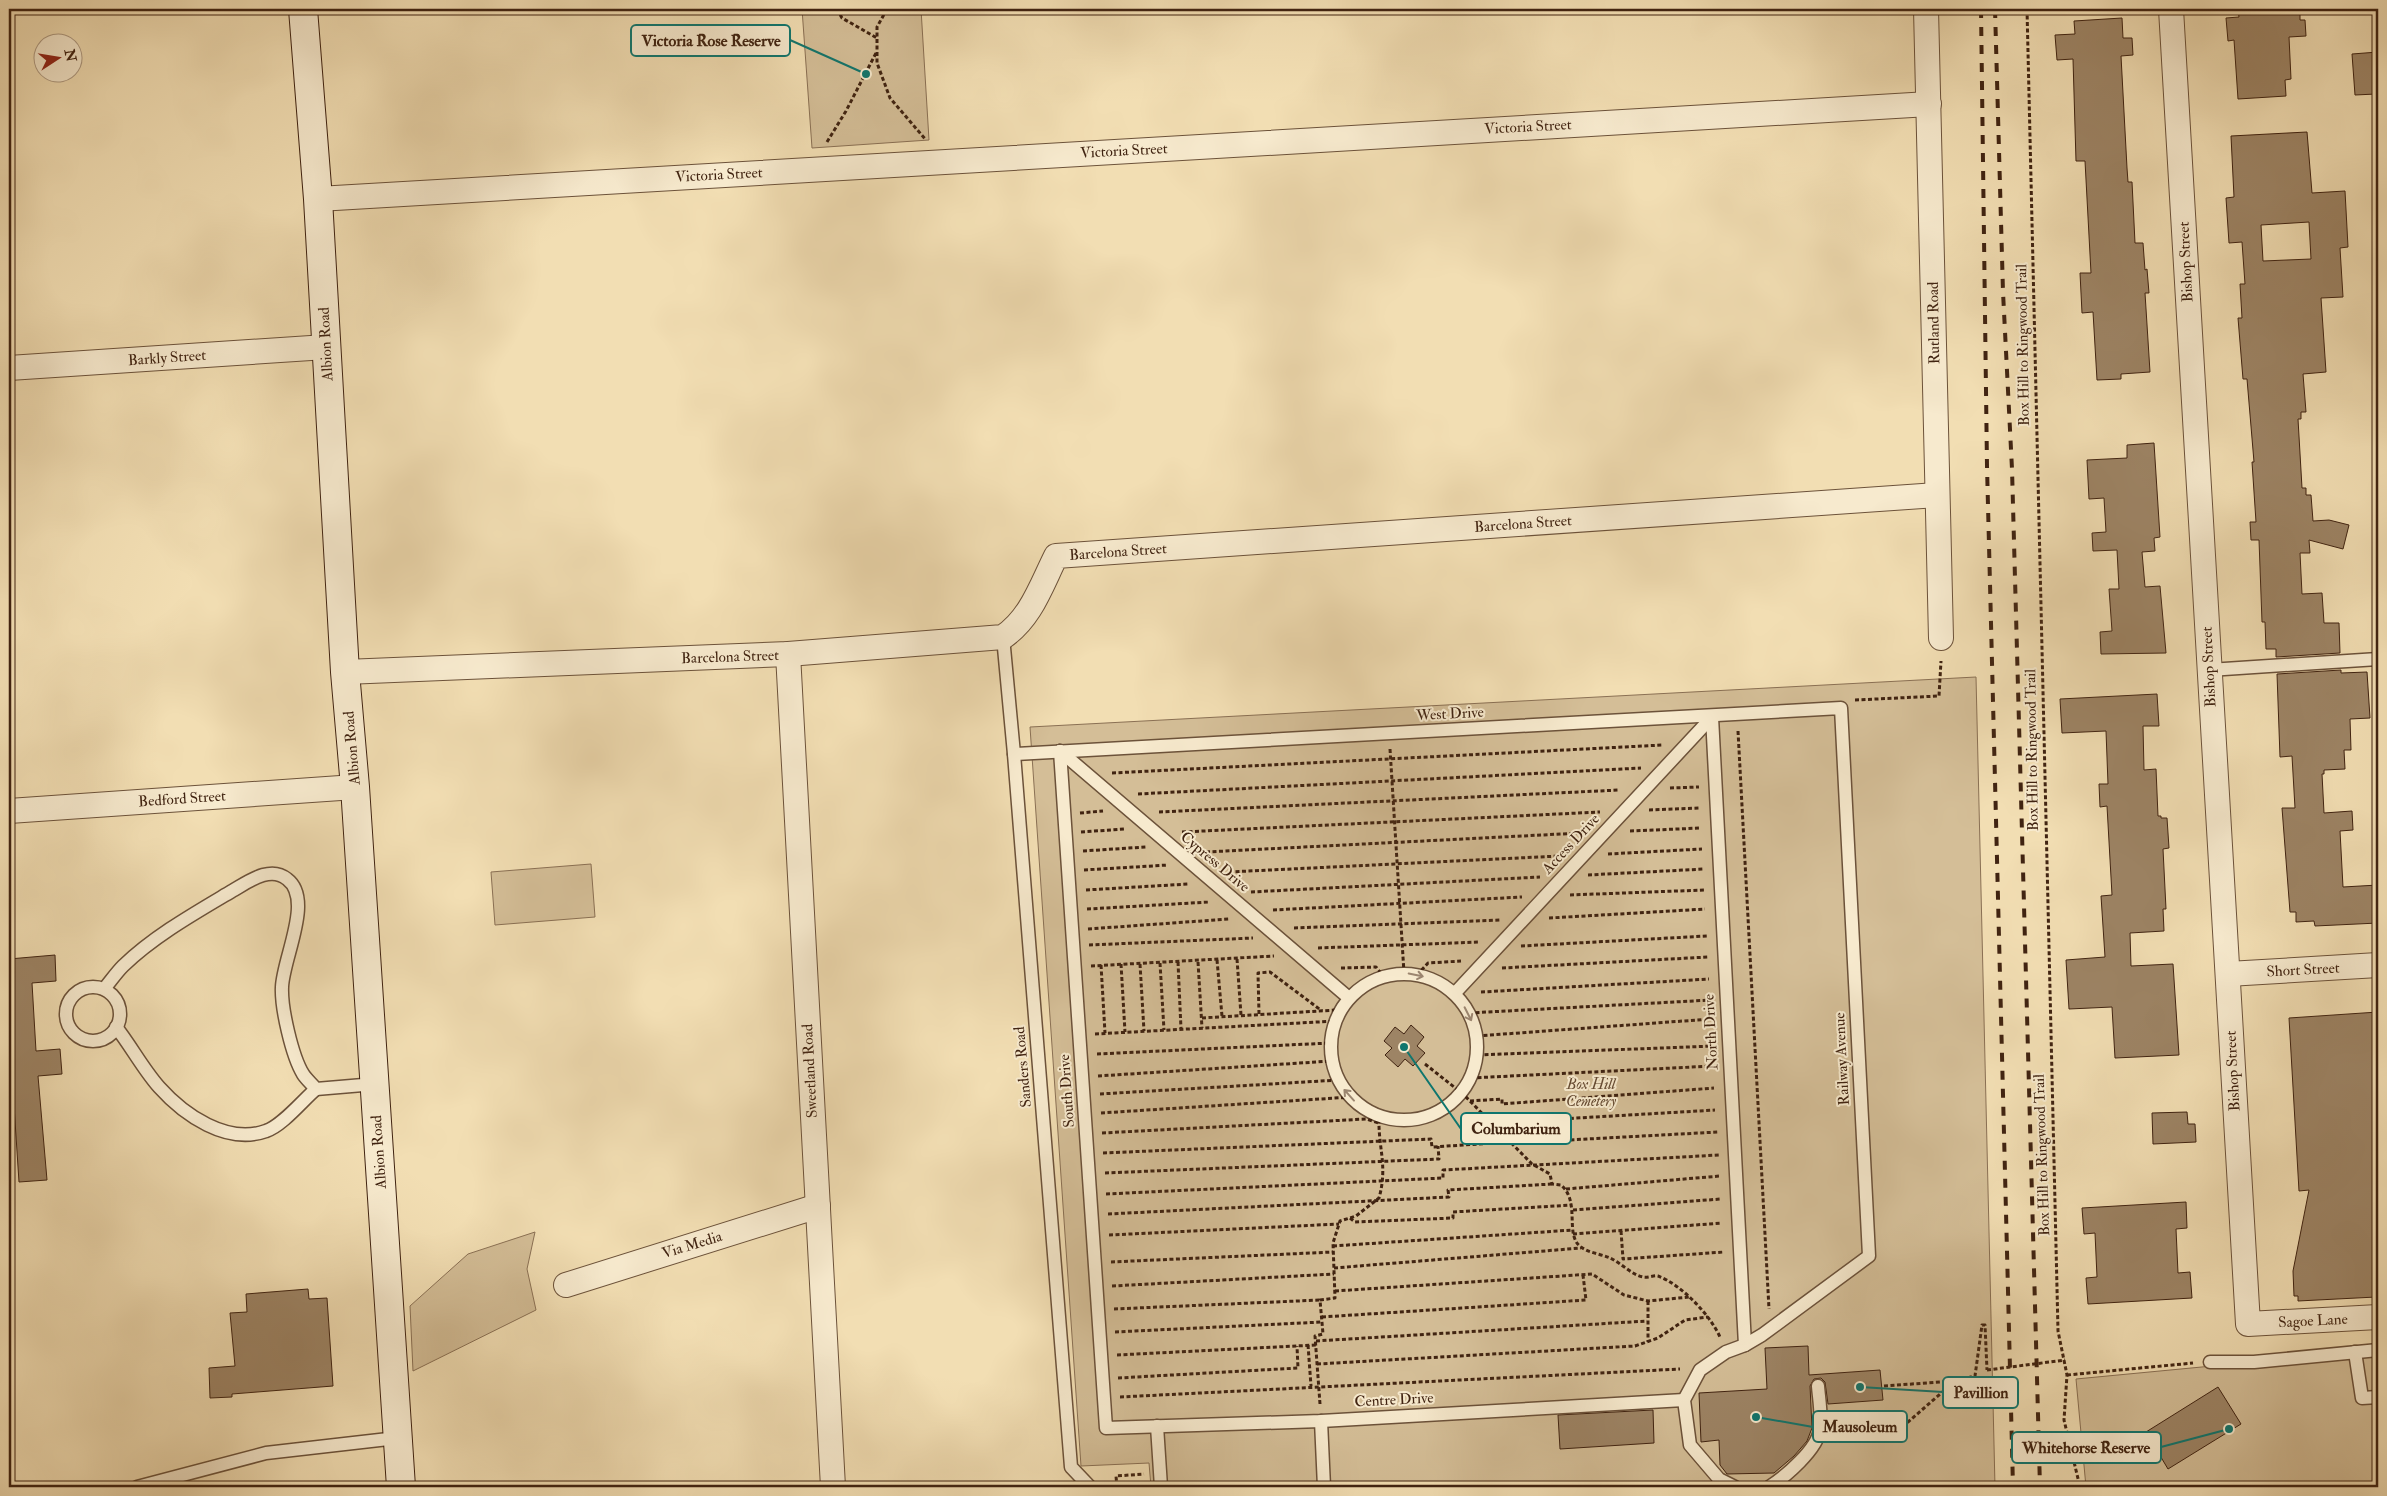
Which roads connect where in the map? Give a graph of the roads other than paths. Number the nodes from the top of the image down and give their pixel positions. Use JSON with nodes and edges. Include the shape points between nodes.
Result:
{"nodes":[{"id":1,"x":303,"y":9,"type":"edge"},
{"id":2,"x":1926,"y":9,"type":"edge"},
{"id":3,"x":2172,"y":9,"type":"edge"},
{"id":4,"x":1929,"y":104,"type":"junction"},
{"id":5,"x":318,"y":199,"type":"junction"},
{"id":6,"x":326,"y":348,"type":"junction"},
{"id":7,"x":9,"y":368,"type":"edge"},
{"id":8,"x":1937,"y":495,"type":"junction"},
{"id":9,"x":1003,"y":637,"type":"junction"},
{"id":10,"x":1941,"y":638,"type":"road end"},
{"id":11,"x":788,"y":654,"type":"junction"},
{"id":12,"x":2378,"y":659,"type":"edge"},
{"id":13,"x":2209,"y":670,"type":"junction"},
{"id":14,"x":345,"y":672,"type":"junction"},
{"id":15,"x":1841,"y":708,"type":"joint"},
{"id":16,"x":1712,"y":717,"type":"junction"},
{"id":17,"x":1060,"y":751,"type":"junction"},
{"id":18,"x":1014,"y":754,"type":"junction"},
{"id":19,"x":355,"y":787,"type":"junction"},
{"id":20,"x":9,"y":811,"type":"edge"},
{"id":21,"x":2378,"y":966,"type":"edge"},
{"id":22,"x":2228,"y":974,"type":"junction"},
{"id":23,"x":104,"y":990,"type":"junction"},
{"id":24,"x":1455,"y":993,"type":"junction"},
{"id":25,"x":1349,"y":998,"type":"junction"},
{"id":26,"x":116,"y":1027,"type":"junction"},
{"id":27,"x":375,"y":1084,"type":"junction"},
{"id":28,"x":316,"y":1089,"type":"junction"},
{"id":29,"x":818,"y":1206,"type":"junction"},
{"id":30,"x":566,"y":1285,"type":"dead end"},
{"id":31,"x":2378,"y":1316,"type":"edge"},
{"id":32,"x":2248,"y":1324,"type":"joint"},
{"id":33,"x":1745,"y":1346,"type":"junction"},
{"id":34,"x":2378,"y":1350,"type":"edge"},
{"id":35,"x":2354,"y":1352,"type":"junction"},
{"id":36,"x":2210,"y":1362,"type":"road end"},
{"id":37,"x":1818,"y":1386,"type":"dead end"},
{"id":38,"x":2378,"y":1398,"type":"edge"},
{"id":39,"x":1684,"y":1400,"type":"junction"},
{"id":40,"x":1321,"y":1421,"type":"junction"},
{"id":41,"x":1157,"y":1426,"type":"junction"},
{"id":42,"x":1106,"y":1428,"type":"joint"},
{"id":43,"x":397,"y":1438,"type":"junction"},
{"id":44,"x":137,"y":1487,"type":"edge"},
{"id":45,"x":401,"y":1487,"type":"edge"},
{"id":46,"x":833,"y":1487,"type":"edge"},
{"id":47,"x":1090,"y":1487,"type":"edge"},
{"id":48,"x":1161,"y":1487,"type":"edge"},
{"id":49,"x":1324,"y":1487,"type":"edge"},
{"id":50,"x":1735,"y":1487,"type":"edge"},
{"id":51,"x":1769,"y":1487,"type":"edge"}],
"edges":[{"from":1,"to":5,"type":"street","name":"Albion Road"},
{"from":2,"to":4,"type":"street","name":"Rutland Road"},
{"from":3,"to":13,"type":"street","name":"Bishop Street"},
{"from":4,"to":5,"type":"street","name":"Victoria Street"},
{"from":4,"to":8,"type":"street","name":"Rutland Road"},
{"from":5,"to":6,"type":"street","name":"Albion Road"},
{"from":6,"to":7,"type":"street","name":"Barkly Street"},
{"from":6,"to":14,"type":"street","name":"Albion Road"},
{"from":8,"to":9,"type":"street","name":"Barcelona Street","via":[[1056,556],[1026,615],[1018,627]]},
{"from":8,"to":10,"type":"street","name":"Rutland Road"},
{"from":9,"to":11,"type":"street","name":"Barcelona Street"},
{"from":9,"to":18,"type":"lane","name":"Sanders Road"},
{"from":11,"to":14,"type":"street","name":"Barcelona Street"},
{"from":11,"to":29,"type":"street","name":"Sweetland Road"},
{"from":12,"to":13,"type":"lane"},
{"from":13,"to":22,"type":"street","name":"Bishop Street"},
{"from":14,"to":19,"type":"street","name":"Albion Road"},
{"from":15,"to":16,"type":"lane","name":"West Drive"},
{"from":15,"to":33,"type":"lane","name":"Railway Avenue","via":[[1869,1256]]},
{"from":16,"to":17,"type":"lane","name":"West Drive"},
{"from":16,"to":24,"type":"lane","name":"Access Drive"},
{"from":16,"to":33,"type":"lane","name":"North Drive"},
{"from":17,"to":18,"type":"lane","name":"West Drive"},
{"from":17,"to":25,"type":"lane","name":"Cypress Drive"},
{"from":17,"to":42,"type":"lane","name":"South Drive"},
{"from":18,"to":47,"type":"lane","name":"Sanders Road","via":[[1070,1467]]},
{"from":19,"to":20,"type":"street","name":"Bedford Street"},
{"from":19,"to":27,"type":"street","name":"Albion Road"},
{"from":21,"to":22,"type":"street","name":"Short Street"},
{"from":22,"to":32,"type":"street","name":"Bishop Street"},
{"from":23,"to":26,"type":"lane","via":[[117,1002],[119,1019]]},
{"from":23,"to":26,"type":"lane","via":[[87,988],[72,997],[66,1013],[67,1022],[78,1036],[94,1041],[103,1039]]},
{"from":23,"to":28,"type":"lane","via":[[122,966],[206,906],[255,878],[269,874],[284,876],[295,885],[298,900],[282,986],[283,1008],[303,1074]]},
{"from":25,"to":24,"type":"lane","one_way":true,"via":[[1367,983],[1384,976],[1410,974],[1435,980]]},
{"from":24,"to":25,"type":"lane","one_way":true,"via":[[1469,1013],[1477,1036],[1478,1055],[1466,1098],[1434,1115],[1398,1121],[1379,1120],[1358,1105],[1339,1080],[1332,1062],[1330,1043],[1339,1015]]},
{"from":26,"to":28,"type":"lane","via":[[158,1086],[182,1107],[228,1133],[249,1135],[268,1131]]},
{"from":27,"to":28,"type":"lane"},
{"from":27,"to":43,"type":"street","name":"Albion Road"},
{"from":29,"to":30,"type":"street","name":"Via Media"},
{"from":29,"to":46,"type":"street","name":"Sweetland Road"},
{"from":31,"to":32,"type":"street","name":"Sagoe Lane"},
{"from":33,"to":39,"type":"lane","name":"Railway Avenue","via":[[1726,1352],[1700,1370]]},
{"from":34,"to":35,"type":"lane"},
{"from":35,"to":36,"type":"lane","via":[[2254,1362]]},
{"from":35,"to":38,"type":"lane","via":[[2362,1398]]},
{"from":37,"to":51,"type":"lane","via":[[1820,1430],[1815,1444]]},
{"from":39,"to":40,"type":"lane","name":"Centre Drive"},
{"from":39,"to":50,"type":"lane","via":[[1690,1445],[1719,1480]]},
{"from":40,"to":41,"type":"lane","name":"Centre Drive"},
{"from":40,"to":49,"type":"lane"},
{"from":41,"to":42,"type":"lane","name":"Centre Drive"},
{"from":41,"to":48,"type":"lane"},
{"from":43,"to":44,"type":"lane","via":[[266,1453]]},
{"from":43,"to":45,"type":"street","name":"Albion Road"}]}
